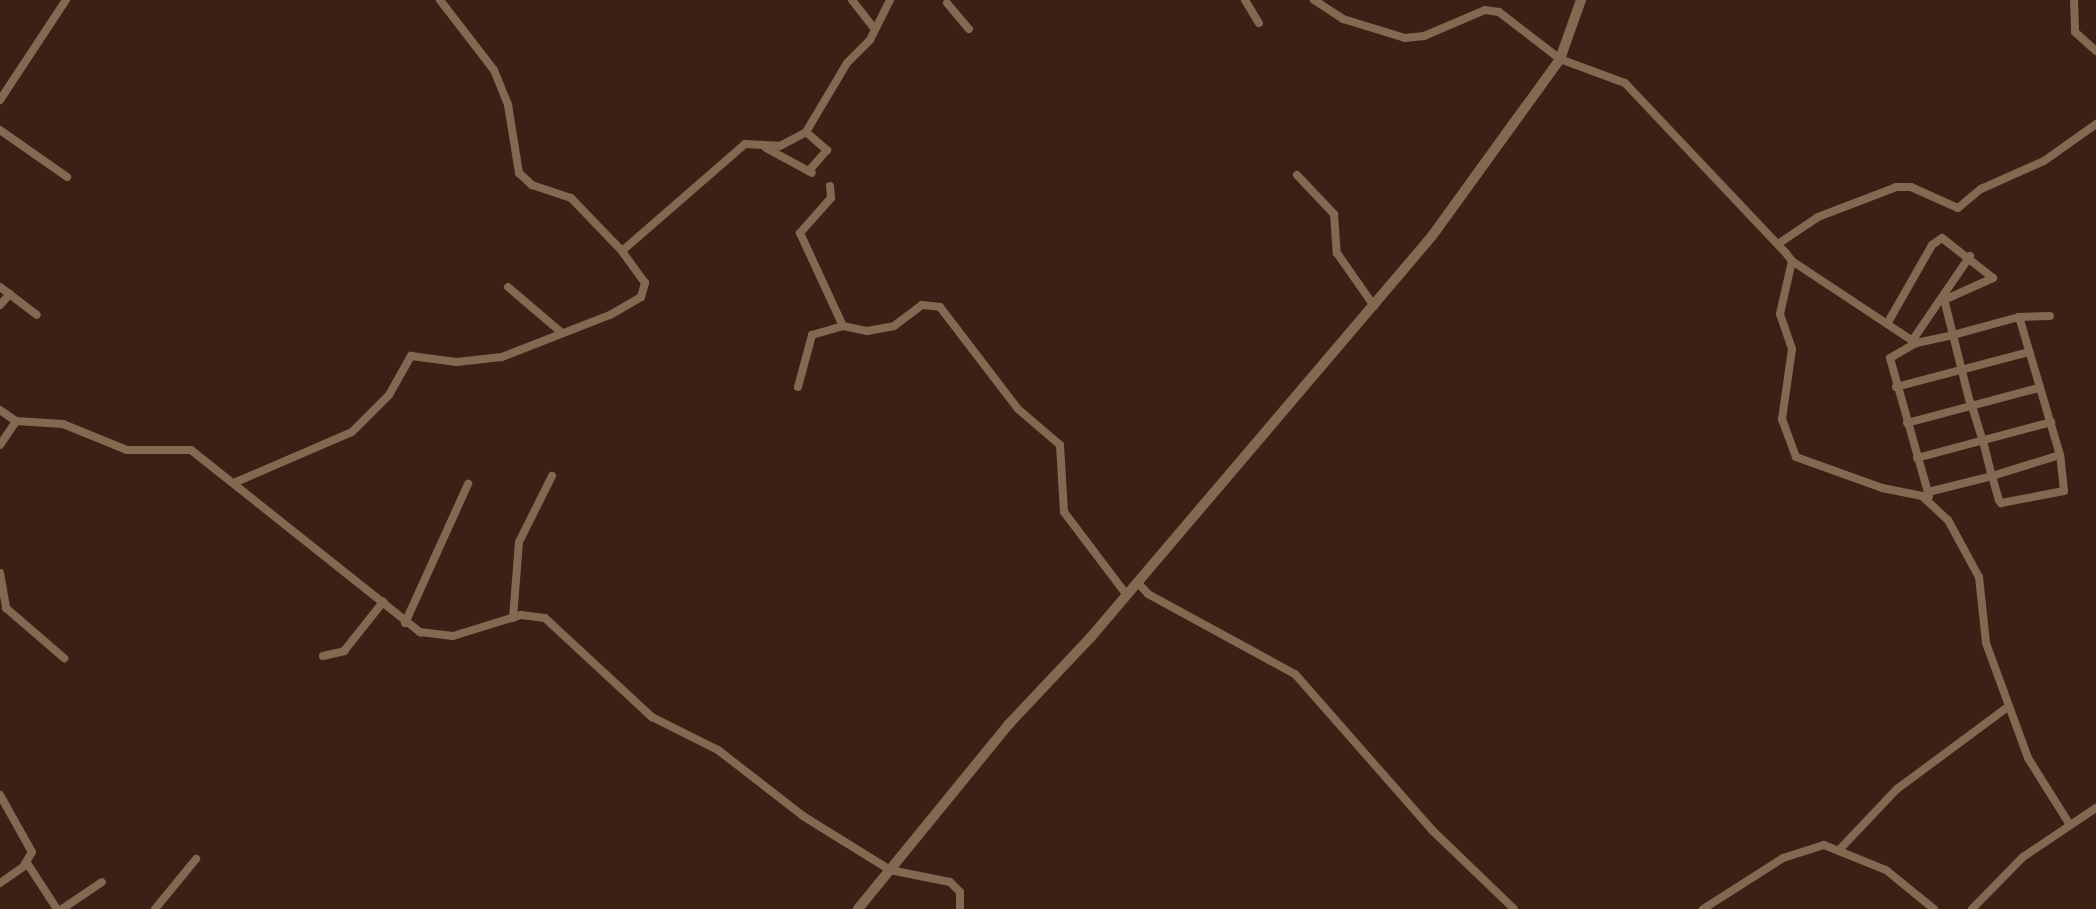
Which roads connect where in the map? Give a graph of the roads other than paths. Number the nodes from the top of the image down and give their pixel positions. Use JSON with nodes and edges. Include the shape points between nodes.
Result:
{"nodes":[{"id":1,"x":66,"y":0,"type":"edge"},
{"id":2,"x":440,"y":0,"type":"edge"},
{"id":3,"x":852,"y":0,"type":"edge"},
{"id":4,"x":890,"y":0,"type":"edge"},
{"id":5,"x":1245,"y":0,"type":"edge"},
{"id":6,"x":1314,"y":0,"type":"edge"},
{"id":7,"x":1581,"y":0,"type":"edge"},
{"id":8,"x":2074,"y":0,"type":"edge"},
{"id":9,"x":947,"y":1,"type":"edge"},
{"id":10,"x":1259,"y":23,"type":"dead end"},
{"id":11,"x":874,"y":28,"type":"junction"},
{"id":12,"x":969,"y":29,"type":"dead end"},
{"id":13,"x":2096,"y":51,"type":"edge"},
{"id":14,"x":1560,"y":59,"type":"junction"},
{"id":15,"x":0,"y":100,"type":"edge"},
{"id":16,"x":2096,"y":124,"type":"edge"},
{"id":17,"x":0,"y":129,"type":"edge"},
{"id":18,"x":806,"y":132,"type":"junction"},
{"id":19,"x":766,"y":148,"type":"junction"},
{"id":20,"x":1296,"y":175,"type":"dead end"},
{"id":21,"x":67,"y":177,"type":"dead end"},
{"id":22,"x":830,"y":186,"type":"dead end"},
{"id":23,"x":1778,"y":244,"type":"junction"},
{"id":24,"x":622,"y":251,"type":"junction"},
{"id":25,"x":1970,"y":256,"type":"junction"},
{"id":26,"x":1792,"y":261,"type":"junction"},
{"id":27,"x":508,"y":286,"type":"dead end"},
{"id":28,"x":0,"y":287,"type":"edge"},
{"id":29,"x":10,"y":294,"type":"junction"},
{"id":30,"x":1944,"y":300,"type":"junction"},
{"id":31,"x":0,"y":305,"type":"edge"},
{"id":32,"x":1374,"y":306,"type":"junction"},
{"id":33,"x":37,"y":315,"type":"dead end"},
{"id":34,"x":2049,"y":316,"type":"dead end"},
{"id":35,"x":2019,"y":317,"type":"junction"},
{"id":36,"x":1887,"y":324,"type":"junction"},
{"id":37,"x":843,"y":326,"type":"junction"},
{"id":38,"x":562,"y":333,"type":"junction"},
{"id":39,"x":1953,"y":335,"type":"junction"},
{"id":40,"x":1914,"y":342,"type":"junction"},
{"id":41,"x":2029,"y":352,"type":"junction"},
{"id":42,"x":1963,"y":372,"type":"junction"},
{"id":43,"x":798,"y":387,"type":"dead end"},
{"id":44,"x":1896,"y":387,"type":"junction"},
{"id":45,"x":2039,"y":388,"type":"junction"},
{"id":46,"x":1972,"y":406,"type":"junction"},
{"id":47,"x":0,"y":410,"type":"edge"},
{"id":48,"x":16,"y":421,"type":"junction"},
{"id":49,"x":2051,"y":422,"type":"junction"},
{"id":50,"x":1907,"y":423,"type":"junction"},
{"id":51,"x":1983,"y":441,"type":"junction"},
{"id":52,"x":0,"y":445,"type":"edge"},
{"id":53,"x":2060,"y":455,"type":"junction"},
{"id":54,"x":1917,"y":458,"type":"junction"},
{"id":55,"x":552,"y":476,"type":"dead end"},
{"id":56,"x":1992,"y":476,"type":"junction"},
{"id":57,"x":236,"y":483,"type":"junction"},
{"id":58,"x":468,"y":484,"type":"dead end"},
{"id":59,"x":1929,"y":496,"type":"junction"},
{"id":60,"x":0,"y":573,"type":"edge"},
{"id":61,"x":1137,"y":582,"type":"junction"},
{"id":62,"x":1125,"y":594,"type":"junction"},
{"id":63,"x":383,"y":602,"type":"junction"},
{"id":64,"x":513,"y":618,"type":"junction"},
{"id":65,"x":405,"y":623,"type":"junction"},
{"id":66,"x":323,"y":656,"type":"dead end"},
{"id":67,"x":64,"y":658,"type":"dead end"},
{"id":68,"x":2009,"y":706,"type":"junction"},
{"id":69,"x":0,"y":795,"type":"edge"},
{"id":70,"x":2096,"y":808,"type":"edge"},
{"id":71,"x":2070,"y":825,"type":"junction"},
{"id":72,"x":1840,"y":849,"type":"junction"},
{"id":73,"x":196,"y":859,"type":"dead end"},
{"id":74,"x":27,"y":863,"type":"junction"},
{"id":75,"x":890,"y":870,"type":"junction"},
{"id":76,"x":102,"y":882,"type":"dead end"},
{"id":77,"x":0,"y":883,"type":"edge"},
{"id":78,"x":57,"y":909,"type":"edge"},
{"id":79,"x":62,"y":909,"type":"edge"},
{"id":80,"x":155,"y":909,"type":"edge"},
{"id":81,"x":858,"y":909,"type":"edge"},
{"id":82,"x":960,"y":909,"type":"edge"},
{"id":83,"x":1514,"y":909,"type":"edge"},
{"id":84,"x":1702,"y":909,"type":"edge"},
{"id":85,"x":1934,"y":909,"type":"edge"},
{"id":86,"x":1972,"y":909,"type":"edge"}],
"edges":[{"from":1,"to":15,"type":"street"},
{"from":2,"to":24,"type":"street","via":[[494,70],[508,105],[519,173],[532,185],[571,198]]},
{"from":3,"to":11,"type":"street"},
{"from":4,"to":11,"type":"street"},
{"from":5,"to":10,"type":"street"},
{"from":6,"to":14,"type":"street","via":[[1343,19],[1412,39],[1494,10]]},
{"from":7,"to":14,"type":"street"},
{"from":8,"to":13,"type":"street","via":[[2075,32]]},
{"from":9,"to":12,"type":"street"},
{"from":11,"to":18,"type":"street"},
{"from":14,"to":23,"type":"street","via":[[1625,83]]},
{"from":14,"to":32,"type":"street","via":[[1464,194]]},
{"from":16,"to":23,"type":"street","via":[[2044,161],[1981,189],[1958,208],[1911,187],[1896,187],[1818,217]]},
{"from":17,"to":21,"type":"street"},
{"from":18,"to":19,"type":"street"},
{"from":18,"to":19,"type":"street","via":[[827,150],[810,172]]},
{"from":19,"to":24,"type":"street","via":[[745,144]]},
{"from":20,"to":32,"type":"street","via":[[1334,214],[1337,253]]},
{"from":22,"to":37,"type":"street","via":[[831,198],[800,233]]},
{"from":23,"to":26,"type":"street"},
{"from":24,"to":38,"type":"street","via":[[645,283],[644,293],[610,315]]},
{"from":25,"to":30,"type":"street"},
{"from":25,"to":30,"type":"street","via":[[1988,269],[1992,281]]},
{"from":25,"to":36,"type":"street","via":[[1946,240],[1935,242]]},
{"from":26,"to":36,"type":"street"},
{"from":26,"to":59,"type":"street","via":[[1780,308],[1792,349],[1782,419],[1796,457]]},
{"from":27,"to":38,"type":"street"},
{"from":28,"to":29,"type":"street"},
{"from":29,"to":31,"type":"street"},
{"from":29,"to":33,"type":"street"},
{"from":30,"to":39,"type":"street"},
{"from":30,"to":40,"type":"street"},
{"from":32,"to":61,"type":"street"},
{"from":34,"to":35,"type":"street"},
{"from":35,"to":39,"type":"street"},
{"from":35,"to":41,"type":"street"},
{"from":36,"to":40,"type":"street"},
{"from":37,"to":43,"type":"street","via":[[812,335]]},
{"from":37,"to":62,"type":"street","via":[[867,331],[894,326],[928,304],[946,311],[1018,409],[1060,445],[1064,512]]},
{"from":38,"to":57,"type":"street","via":[[502,357],[472,361],[411,356],[389,395],[352,432]]},
{"from":39,"to":40,"type":"street"},
{"from":39,"to":42,"type":"street"},
{"from":40,"to":44,"type":"street","via":[[1891,355]]},
{"from":41,"to":42,"type":"street"},
{"from":41,"to":45,"type":"street"},
{"from":42,"to":44,"type":"street"},
{"from":42,"to":46,"type":"street"},
{"from":44,"to":50,"type":"street"},
{"from":45,"to":46,"type":"street"},
{"from":45,"to":49,"type":"street"},
{"from":46,"to":50,"type":"street"},
{"from":46,"to":51,"type":"street"},
{"from":47,"to":48,"type":"street"},
{"from":48,"to":52,"type":"street"},
{"from":48,"to":57,"type":"street","via":[[63,424],[127,450],[186,448]]},
{"from":49,"to":51,"type":"street"},
{"from":49,"to":53,"type":"street"},
{"from":50,"to":54,"type":"street"},
{"from":51,"to":54,"type":"street"},
{"from":51,"to":56,"type":"street"},
{"from":53,"to":56,"type":"street"},
{"from":53,"to":56,"type":"street","via":[[2064,491],[2005,506]]},
{"from":54,"to":59,"type":"street"},
{"from":55,"to":64,"type":"street","via":[[519,542]]},
{"from":56,"to":59,"type":"street"},
{"from":57,"to":63,"type":"street"},
{"from":58,"to":65,"type":"street"},
{"from":59,"to":68,"type":"street","via":[[1952,525],[1980,577],[1986,643]]},
{"from":60,"to":67,"type":"street","via":[[6,608]]},
{"from":61,"to":62,"type":"street"},
{"from":61,"to":83,"type":"street","via":[[1148,594],[1295,674],[1433,831]]},
{"from":62,"to":75,"type":"street","via":[[1009,724]]},
{"from":63,"to":65,"type":"street"},
{"from":63,"to":66,"type":"street","via":[[344,651]]},
{"from":64,"to":65,"type":"street","via":[[443,637]]},
{"from":64,"to":75,"type":"street","via":[[545,618],[652,717],[718,750],[803,816]]},
{"from":68,"to":71,"type":"street","via":[[2043,789]]},
{"from":68,"to":72,"type":"street","via":[[1897,789]]},
{"from":69,"to":74,"type":"street","via":[[31,847]]},
{"from":70,"to":71,"type":"street"},
{"from":71,"to":86,"type":"street","via":[[2022,857]]},
{"from":72,"to":84,"type":"street","via":[[1809,846]]},
{"from":72,"to":85,"type":"street","via":[[1886,870]]},
{"from":73,"to":80,"type":"street"},
{"from":74,"to":77,"type":"street"},
{"from":74,"to":78,"type":"street"},
{"from":75,"to":81,"type":"street"},
{"from":75,"to":82,"type":"street","via":[[950,882],[960,892]]},
{"from":76,"to":79,"type":"street"}]}
